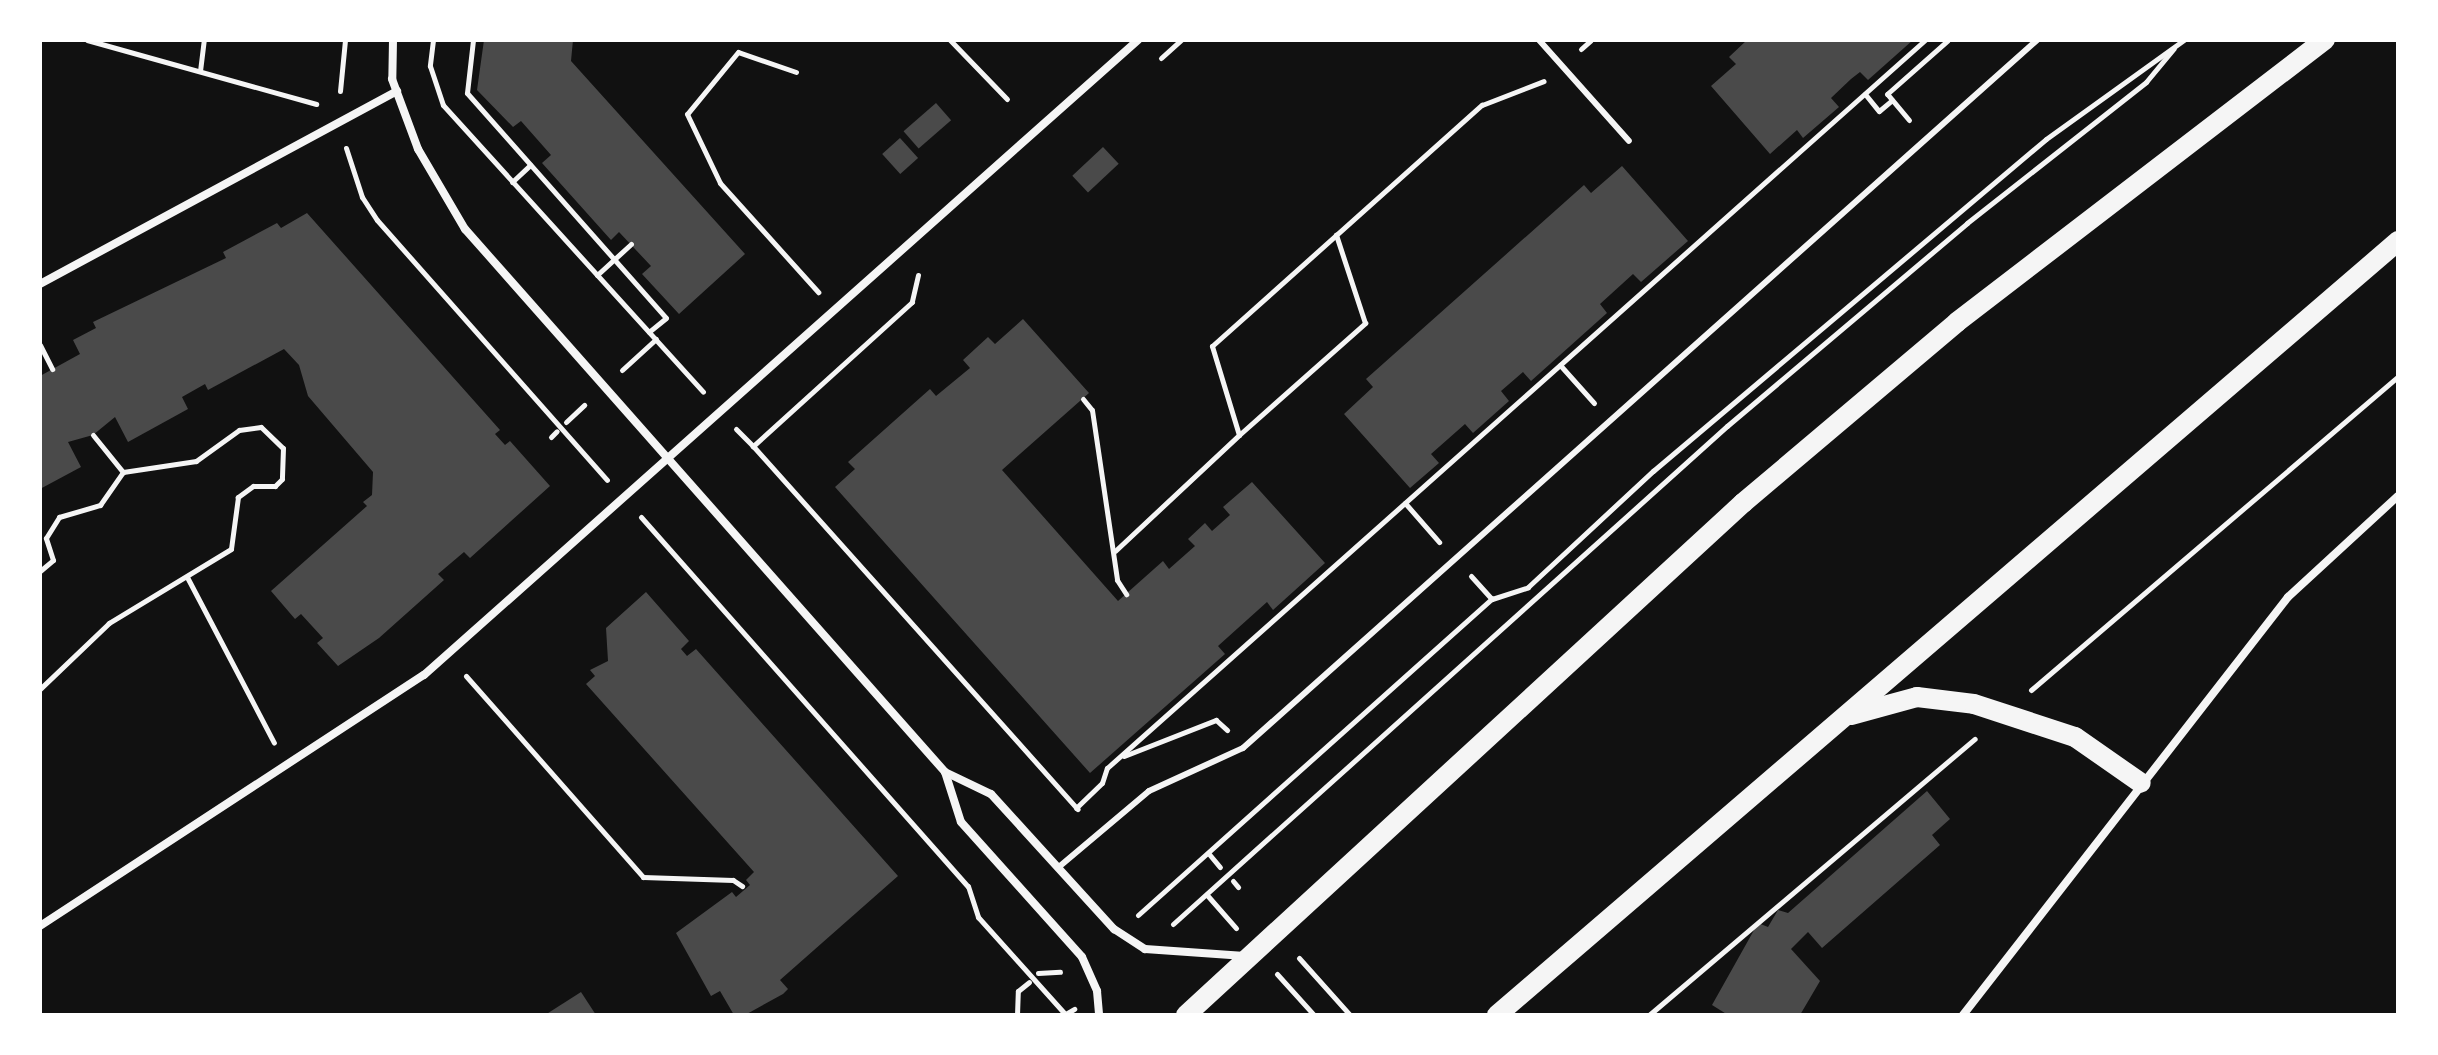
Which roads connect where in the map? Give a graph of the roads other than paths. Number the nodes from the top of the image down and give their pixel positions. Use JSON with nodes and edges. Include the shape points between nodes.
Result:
{"nodes":[{"id":1,"x":393,"y":40,"type":"edge"},
{"id":2,"x":1138,"y":40,"type":"edge"},
{"id":3,"x":1539,"y":40,"type":"edge"},
{"id":4,"x":2037,"y":40,"type":"edge"},
{"id":5,"x":2325,"y":40,"type":"edge"},
{"id":6,"x":397,"y":91,"type":"junction"},
{"id":7,"x":1629,"y":141,"type":"dead end"},
{"id":8,"x":2398,"y":241,"type":"edge"},
{"id":9,"x":40,"y":284,"type":"edge"},
{"id":10,"x":668,"y":460,"type":"junction"},
{"id":11,"x":2398,"y":496,"type":"edge"},
{"id":12,"x":1844,"y":717,"type":"junction"},
{"id":13,"x":945,"y":772,"type":"junction"},
{"id":14,"x":2141,"y":783,"type":"junction"},
{"id":15,"x":1060,"y":866,"type":"junction"},
{"id":16,"x":40,"y":926,"type":"edge"},
{"id":17,"x":1250,"y":957,"type":"junction"},
{"id":18,"x":1099,"y":1015,"type":"edge"},
{"id":19,"x":1186,"y":1015,"type":"edge"},
{"id":20,"x":1497,"y":1015,"type":"edge"},
{"id":21,"x":1963,"y":1015,"type":"edge"}],
"edges":[{"from":1,"to":6,"type":"street"},
{"from":2,"to":10,"type":"street"},
{"from":3,"to":7,"type":"lane"},
{"from":4,"to":15,"type":"lane","via":[[1243,748],[1149,791]]},
{"from":5,"to":17,"type":"main road","via":[[1969,313],[1743,503]]},
{"from":6,"to":9,"type":"street"},
{"from":6,"to":10,"type":"street","via":[[434,183],[465,229]]},
{"from":8,"to":12,"type":"main road"},
{"from":10,"to":13,"type":"street"},
{"from":10,"to":16,"type":"street","via":[[424,675]]},
{"from":11,"to":14,"type":"street","via":[[2288,597]]},
{"from":12,"to":14,"type":"main road","via":[[1917,697],[1974,704],[2075,737]]},
{"from":12,"to":20,"type":"main road"},
{"from":13,"to":15,"type":"street","via":[[991,794]]},
{"from":13,"to":18,"type":"street","via":[[961,822],[1082,957],[1097,991]]},
{"from":14,"to":21,"type":"street"},
{"from":15,"to":17,"type":"street","via":[[1114,929],[1145,949]]},
{"from":17,"to":19,"type":"main road"}]}
